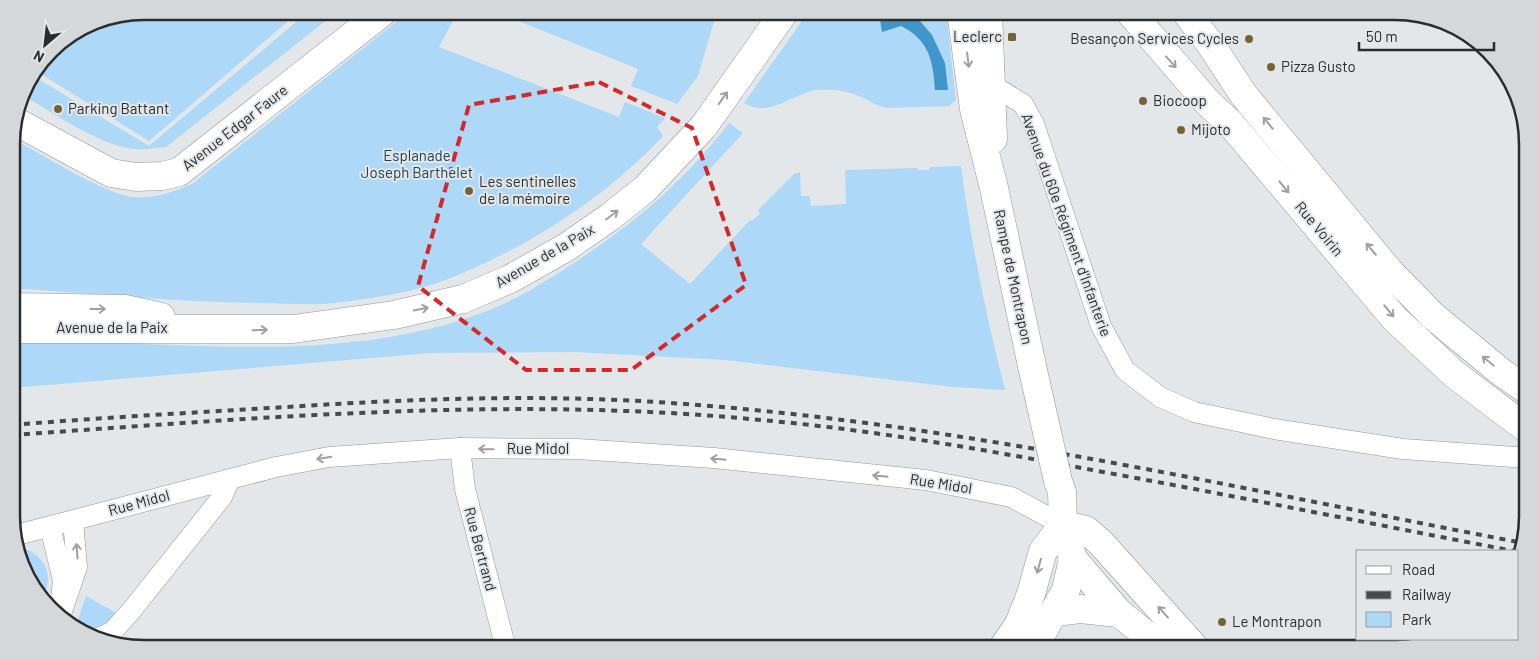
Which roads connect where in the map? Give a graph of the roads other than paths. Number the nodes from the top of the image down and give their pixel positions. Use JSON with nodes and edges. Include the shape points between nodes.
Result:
{"nodes":[{"id":1,"x":373,"y":20,"type":"edge"},
{"id":2,"x":779,"y":20,"type":"edge"},
{"id":3,"x":962,"y":20,"type":"edge"},
{"id":4,"x":988,"y":20,"type":"edge"},
{"id":5,"x":1137,"y":20,"type":"edge"},
{"id":6,"x":1192,"y":20,"type":"edge"},
{"id":7,"x":992,"y":85,"type":"junction"},
{"id":8,"x":21,"y":124,"type":"edge"},
{"id":9,"x":994,"y":188,"type":"junction"},
{"id":10,"x":20,"y":307,"type":"edge"},
{"id":11,"x":211,"y":328,"type":"junction"},
{"id":12,"x":20,"y":329,"type":"edge"},
{"id":13,"x":1519,"y":384,"type":"edge"},
{"id":14,"x":1519,"y":422,"type":"edge"},
{"id":15,"x":1519,"y":442,"type":"edge"},
{"id":16,"x":460,"y":448,"type":"junction"},
{"id":17,"x":1477,"y":454,"type":"junction"},
{"id":18,"x":1519,"y":457,"type":"edge"},
{"id":19,"x":230,"y":480,"type":"junction"},
{"id":20,"x":73,"y":521,"type":"junction"},
{"id":21,"x":1063,"y":525,"type":"junction"},
{"id":22,"x":50,"y":528,"type":"junction"},
{"id":23,"x":21,"y":534,"type":"edge"},
{"id":24,"x":1073,"y":559,"type":"junction"},
{"id":25,"x":61,"y":607,"type":"edge"},
{"id":26,"x":62,"y":608,"type":"edge"},
{"id":27,"x":1055,"y":612,"type":"junction"},
{"id":28,"x":1119,"y":612,"type":"junction"},
{"id":29,"x":107,"y":634,"type":"edge"},
{"id":30,"x":504,"y":640,"type":"edge"},
{"id":31,"x":1008,"y":640,"type":"edge"},
{"id":32,"x":1038,"y":640,"type":"edge"},
{"id":33,"x":1154,"y":640,"type":"edge"},
{"id":34,"x":1189,"y":640,"type":"edge"}],
"edges":[{"from":1,"to":8,"type":"main road","name":"Avenue Edgar Faure","via":[[179,172],[136,177],[111,173]]},
{"from":11,"to":2,"type":"main road","name":"Avenue de la Paix","one_way":true,"via":[[260,330],[346,323],[463,299],[510,279],[565,248],[645,189],[704,126]]},
{"from":3,"to":9,"type":"main road","name":"Rampe de Montrapon","one_way":true,"via":[[974,109]]},
{"from":4,"to":7,"type":"main road","name":"Rampe de Montrapon"},
{"from":5,"to":14,"type":"main road","name":"Rue Voirin","one_way":true,"via":[[1209,104],[1230,123],[1394,318],[1454,374]]},
{"from":13,"to":6,"type":"main road","name":"Rue Voirin","one_way":true,"via":[[1456,335],[1389,271],[1243,94]]},
{"from":7,"to":9,"type":"main road","name":"Rampe de Montrapon"},
{"from":7,"to":17,"type":"street","name":"Avenue du 60e Régiment d'Infanterie","via":[[1023,104],[1034,124],[1101,326],[1116,356],[1140,383],[1178,407],[1240,423],[1403,449]]},
{"from":9,"to":21,"type":"main road","name":"Rampe de Montrapon","bridge":true,"via":[[1062,492]]},
{"from":10,"to":11,"type":"main road","name":"Avenue de la Paix","one_way":true,"via":[[125,309]]},
{"from":11,"to":12,"type":"main road","name":"Avenue de la Paix"},
{"from":15,"to":17,"type":"street","name":"Avenue du 60e Régiment d'Infanterie"},
{"from":16,"to":19,"type":"street","name":"Rue Midol","one_way":true,"via":[[329,456]]},
{"from":21,"to":16,"type":"street","name":"Rue Midol","one_way":true,"via":[[1011,497],[946,484],[714,458],[577,449]]},
{"from":16,"to":30,"type":"street","name":"Rue Bertrand","via":[[465,489]]},
{"from":17,"to":18,"type":"street","name":"Avenue du 60e Régiment d'Infanterie"},
{"from":19,"to":20,"type":"street","name":"Rue Midol"},
{"from":19,"to":29,"type":"street","via":[[222,497],[131,612]]},
{"from":20,"to":22,"type":"street","name":"Rue Midol"},
{"from":26,"to":20,"type":"street","one_way":true,"via":[[78,567]]},
{"from":21,"to":24,"type":"main road"},
{"from":21,"to":31,"type":"main road","one_way":true,"via":[[1043,551],[1031,594],[1019,624]]},
{"from":34,"to":21,"type":"main road","one_way":true,"via":[[1101,543],[1086,530]]},
{"from":22,"to":23,"type":"street","name":"Rue Midol"},
{"from":22,"to":25,"type":"street","via":[[63,580]]},
{"from":24,"to":27,"type":"main road","via":[[1066,590]]},
{"from":24,"to":28,"type":"main road"},
{"from":27,"to":28,"type":"main road","via":[[1080,609]]},
{"from":27,"to":32,"type":"main road"},
{"from":28,"to":33,"type":"main road"}]}
